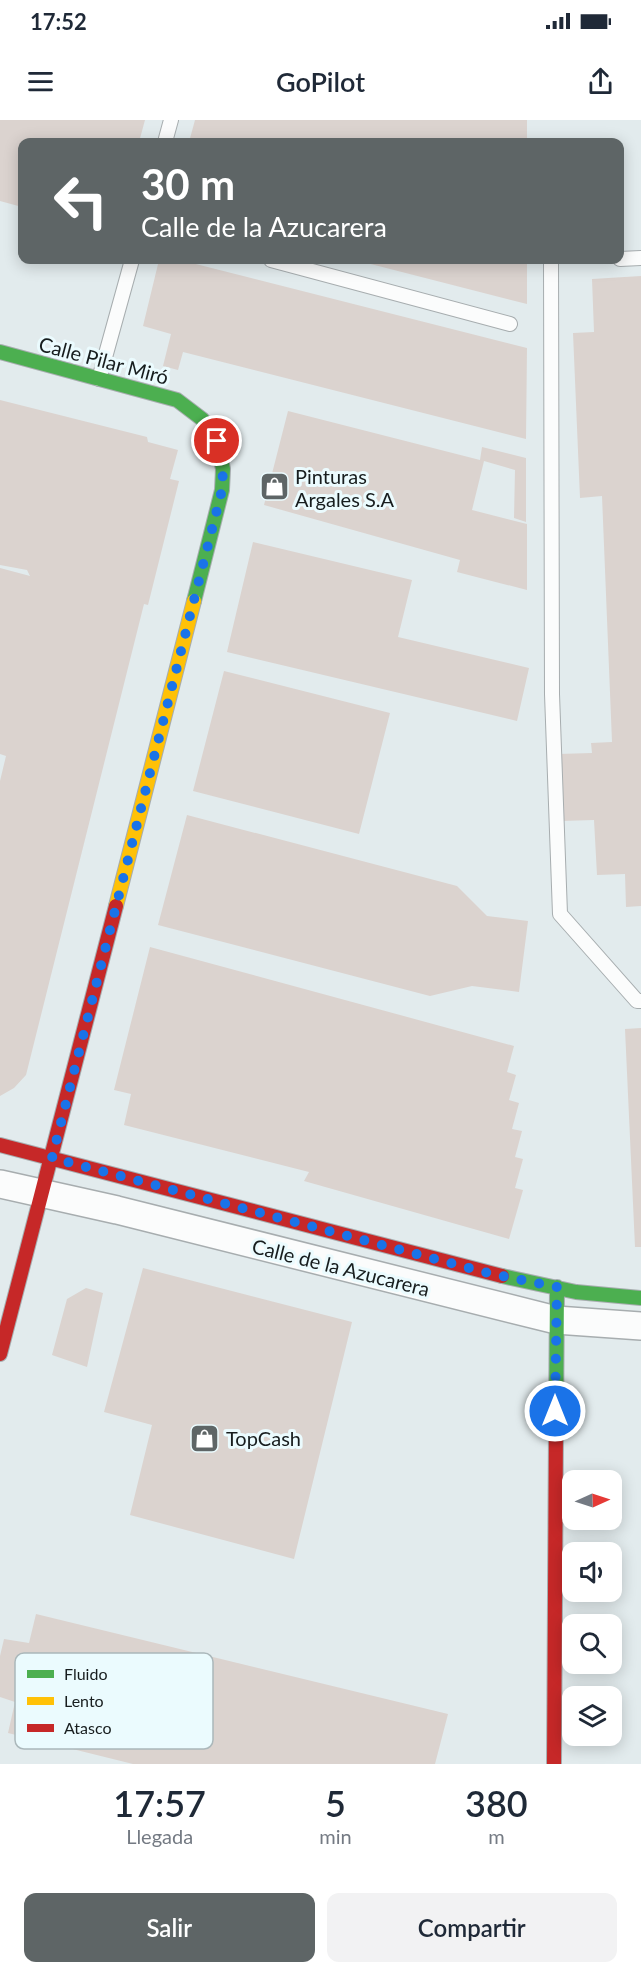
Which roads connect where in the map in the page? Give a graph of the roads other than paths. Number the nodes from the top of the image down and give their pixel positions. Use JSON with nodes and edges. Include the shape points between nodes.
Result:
{"nodes":[{"id":1,"x":171,"y":120,"type":"edge"},
{"id":2,"x":166,"y":138,"type":"edge"},
{"id":3,"x":641,"y":258,"type":"edge"},
{"id":4,"x":624,"y":259,"type":"edge"},
{"id":5,"x":131,"y":264,"type":"edge"},
{"id":6,"x":286,"y":264,"type":"edge"},
{"id":7,"x":551,"y":264,"type":"edge"},
{"id":8,"x":510,"y":324,"type":"dead end"},
{"id":9,"x":0,"y":352,"type":"edge"},
{"id":10,"x":99,"y":379,"type":"junction"},
{"id":11,"x":641,"y":1001,"type":"edge"},
{"id":12,"x":0,"y":1145,"type":"edge"},
{"id":13,"x":52,"y":1158,"type":"junction"},
{"id":14,"x":0,"y":1184,"type":"edge"},
{"id":15,"x":43,"y":1194,"type":"junction"},
{"id":16,"x":557,"y":1287,"type":"junction"},
{"id":17,"x":641,"y":1298,"type":"edge"},
{"id":18,"x":556,"y":1320,"type":"junction"},
{"id":19,"x":641,"y":1326,"type":"edge"},
{"id":20,"x":0,"y":1354,"type":"edge"},
{"id":21,"x":554,"y":1764,"type":"edge"}],
"edges":[{"from":1,"to":2,"type":"lane"},
{"from":3,"to":4,"type":"lane"},
{"from":5,"to":10,"type":"lane"},
{"from":6,"to":8,"type":"lane"},
{"from":7,"to":11,"type":"lane","via":[[552,694],[560,914]]},
{"from":9,"to":10,"type":"street","name":"Calle Pilar Miró"},
{"from":10,"to":13,"type":"street","name":"Calle Pilar Miró","via":[[177,400],[202,419],[217,441],[223,469],[222,490]]},
{"from":12,"to":13,"type":"street","name":"Calle de la Azucarera"},
{"from":13,"to":15,"type":"street"},
{"from":13,"to":16,"type":"street","name":"Calle de la Azucarera","via":[[492,1274]]},
{"from":14,"to":15,"type":"street","name":"Calle de la Azucarera"},
{"from":15,"to":18,"type":"street","name":"Calle de la Azucarera"},
{"from":15,"to":20,"type":"street"},
{"from":16,"to":17,"type":"street","name":"Calle de la Azucarera"},
{"from":16,"to":18,"type":"street"},
{"from":18,"to":19,"type":"street","name":"Calle de la Azucarera"},
{"from":18,"to":21,"type":"street"}]}
